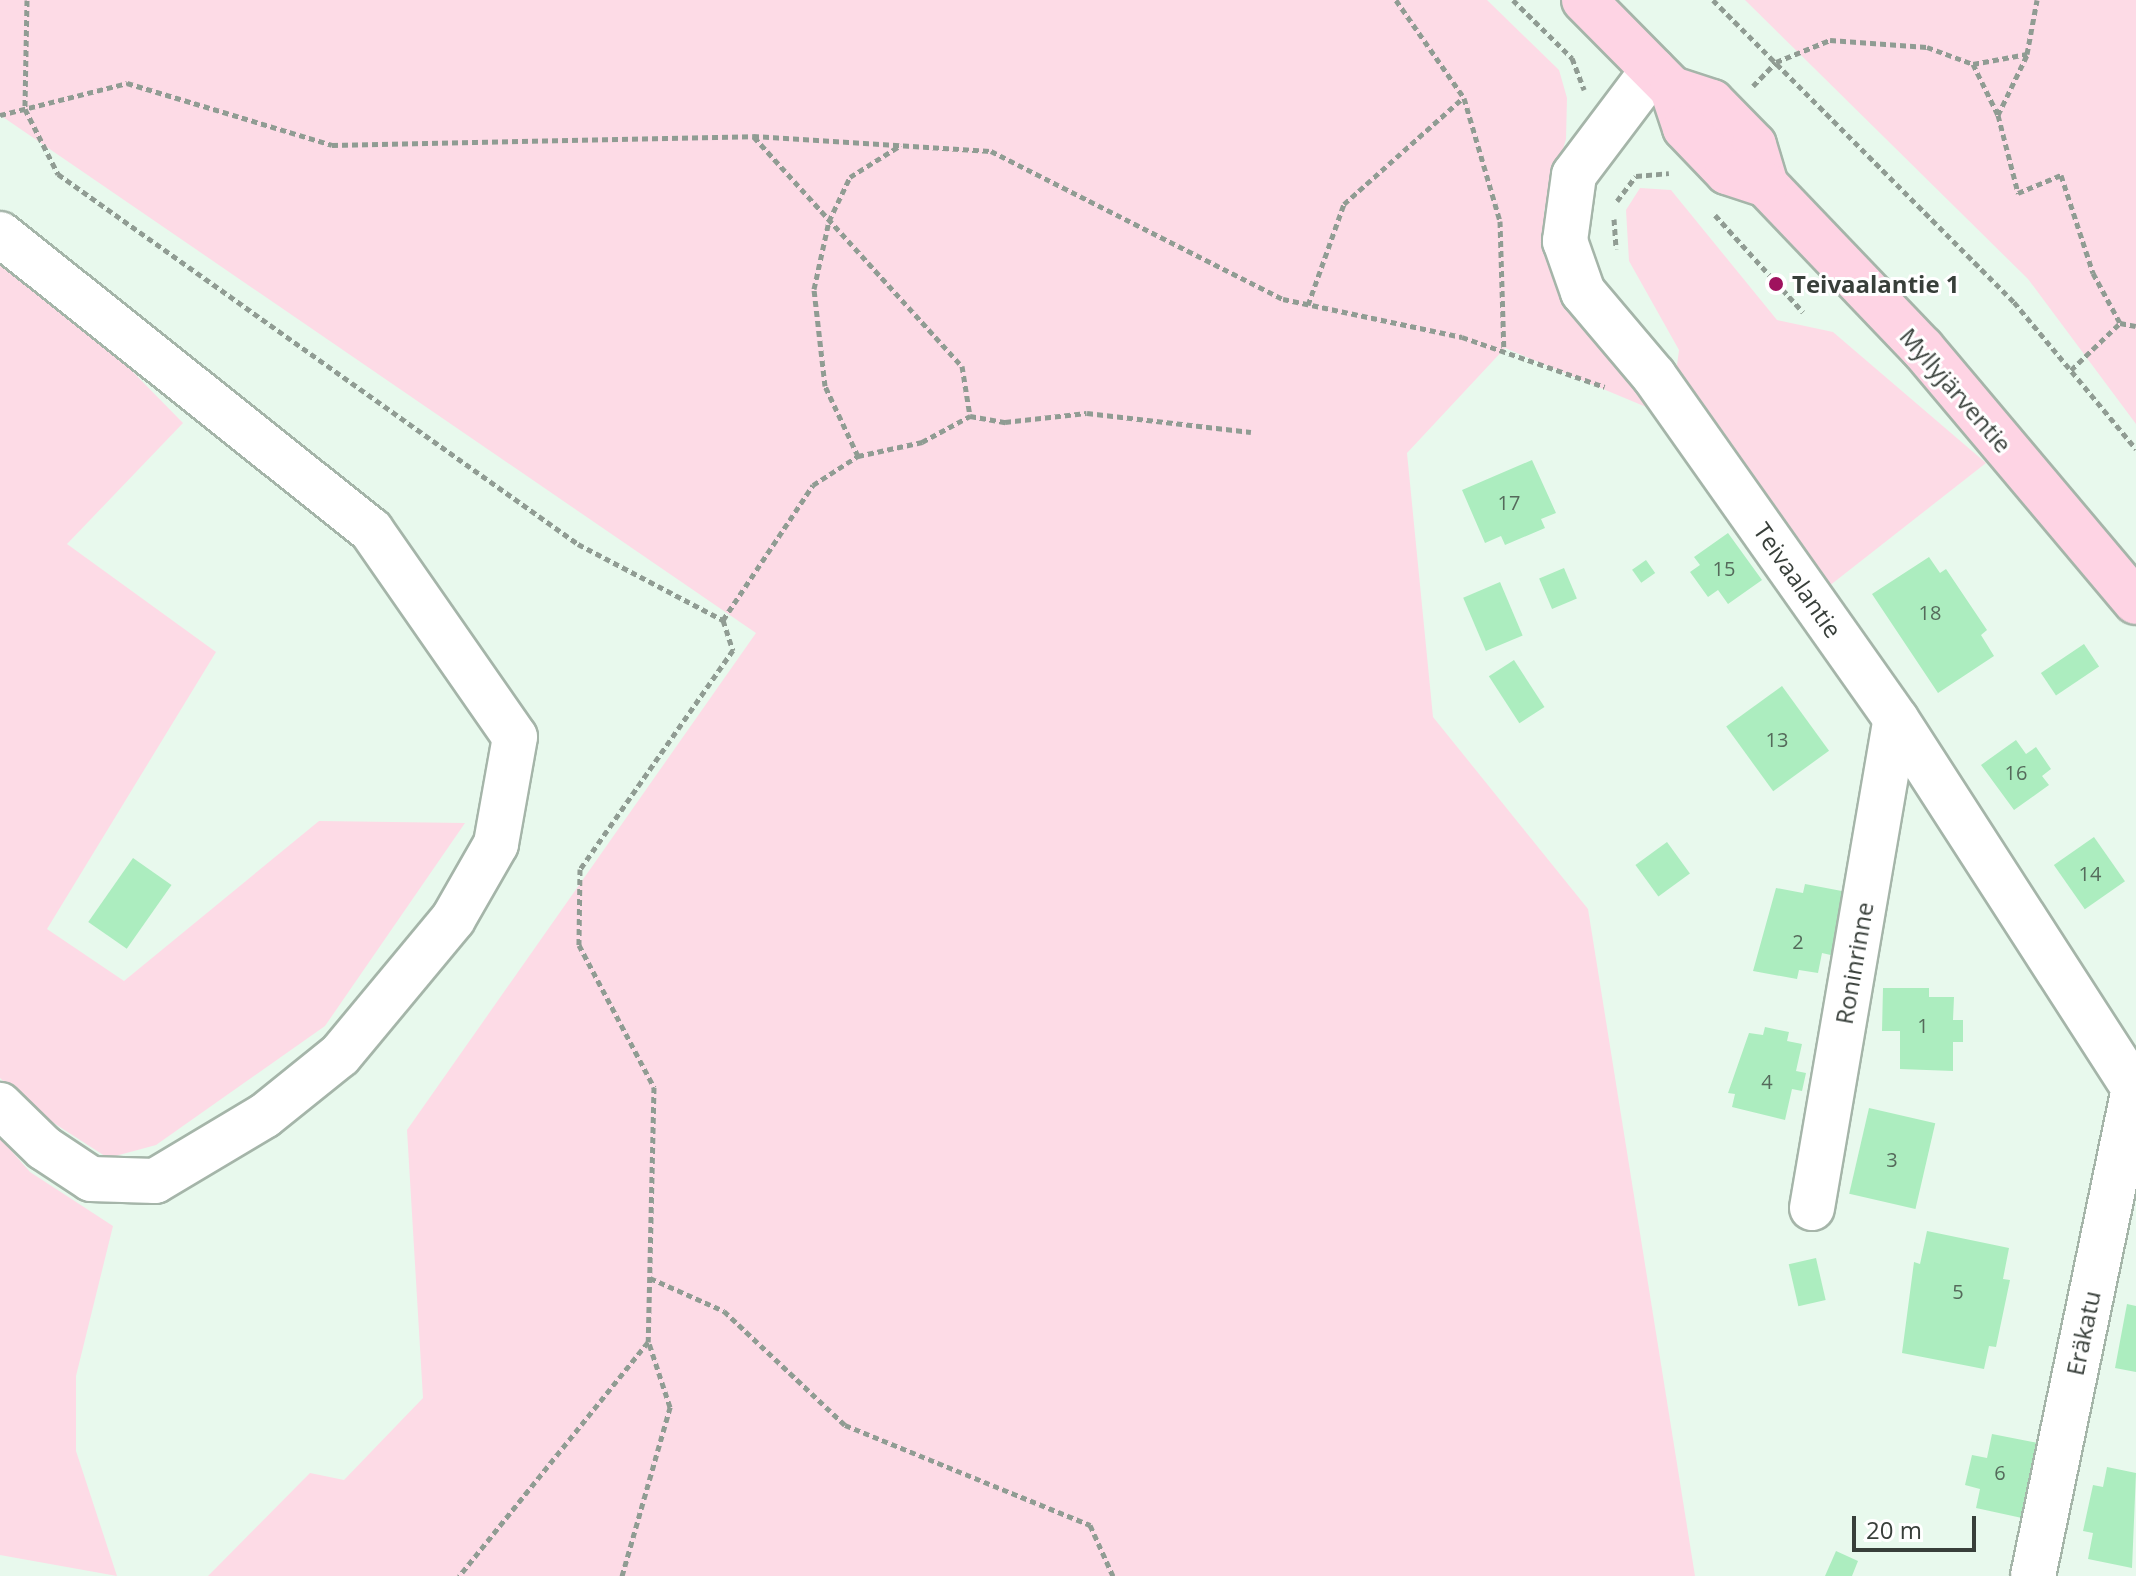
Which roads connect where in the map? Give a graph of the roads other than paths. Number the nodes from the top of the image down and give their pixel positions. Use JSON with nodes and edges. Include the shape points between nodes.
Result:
{"nodes":[{"id":1,"x":1584,"y":0,"type":"edge"},
{"id":2,"x":1663,"y":79,"type":"junction"},
{"id":3,"x":1766,"y":185,"type":"junction"},
{"id":4,"x":0,"y":234,"type":"edge"},
{"id":5,"x":2136,"y":602,"type":"edge"},
{"id":6,"x":1896,"y":719,"type":"junction"},
{"id":7,"x":2135,"y":1091,"type":"edge"},
{"id":8,"x":0,"y":1105,"type":"edge"},
{"id":9,"x":1812,"y":1208,"type":"dead end"},
{"id":10,"x":2033,"y":1576,"type":"edge"}],
"edges":[{"from":1,"to":2,"type":"main road","name":"Myllyjärventie"},
{"from":2,"to":3,"type":"main road","name":"Myllyjärventie","via":[[1712,102],[1754,145]]},
{"from":2,"to":3,"type":"main road","name":"Myllyjärventie","via":[[1685,128],[1684,165]]},
{"from":2,"to":6,"type":"street","name":"Teivaalantie","via":[[1594,141],[1574,175],[1565,241],[1583,292],[1654,376]]},
{"from":3,"to":5,"type":"main road","name":"Myllyjärventie","via":[[1922,348]]},
{"from":4,"to":8,"type":"street","via":[[371,530],[515,737],[496,844],[453,919],[340,1055],[264,1116],[155,1181],[91,1179],[44,1148]]},
{"from":6,"to":7,"type":"street","name":"Teivaalantie"},
{"from":6,"to":9,"type":"street","name":"Roninrinne"},
{"from":7,"to":10,"type":"street","name":"Eräkatu"}]}
